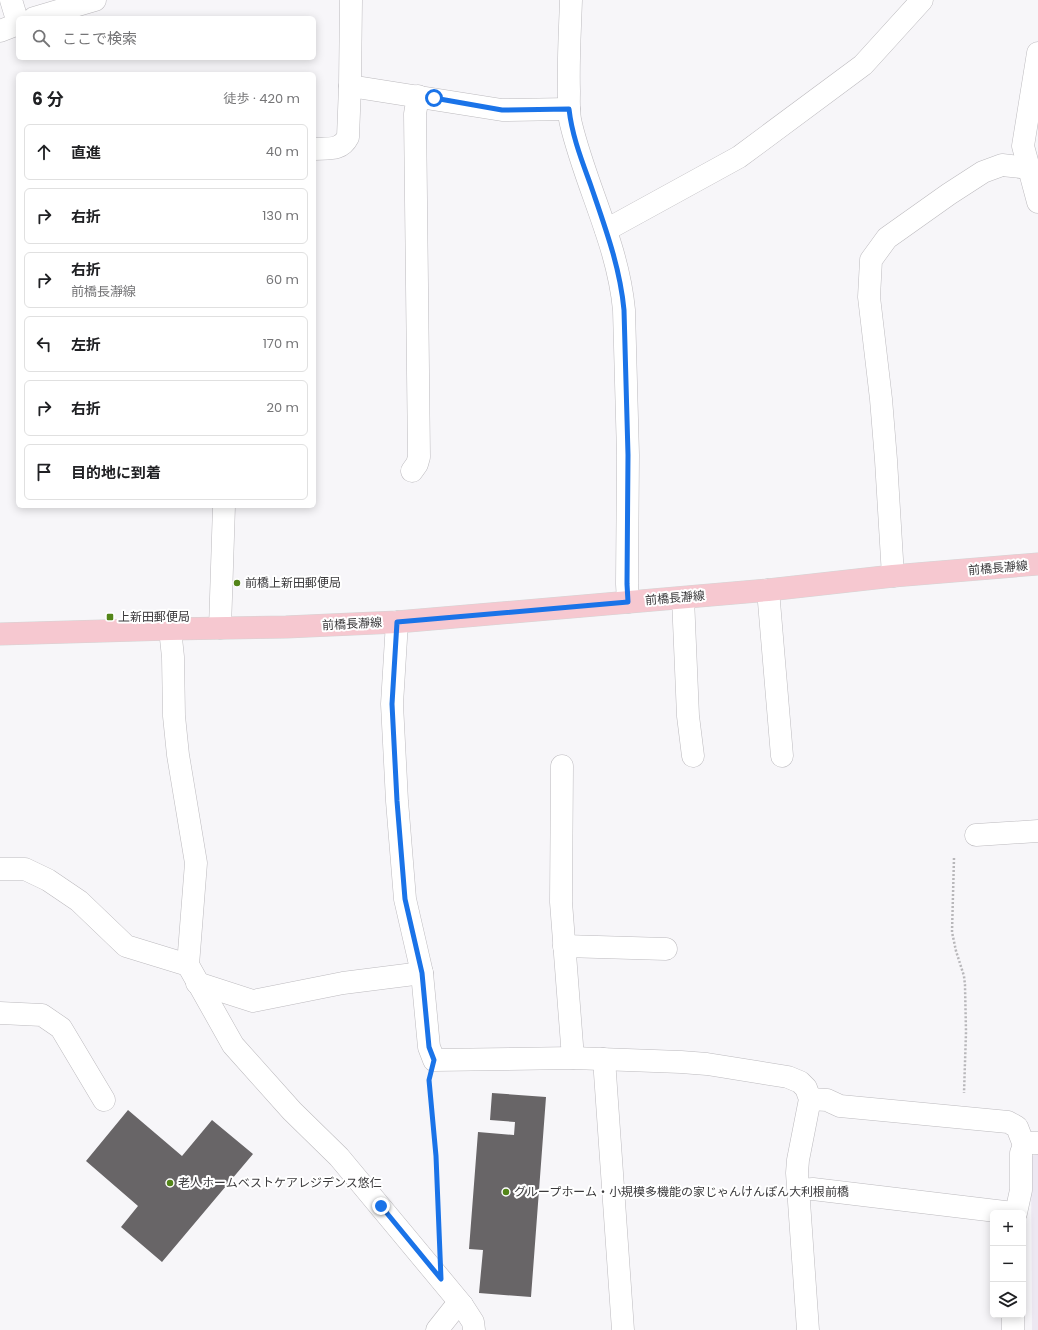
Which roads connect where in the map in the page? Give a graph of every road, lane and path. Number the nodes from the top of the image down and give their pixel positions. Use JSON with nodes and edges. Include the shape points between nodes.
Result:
{"nodes":[{"id":1,"x":11,"y":0,"type":"edge"},
{"id":2,"x":95,"y":0,"type":"edge"},
{"id":3,"x":351,"y":0,"type":"edge"},
{"id":4,"x":571,"y":0,"type":"edge"},
{"id":5,"x":922,"y":0,"type":"edge"},
{"id":6,"x":41,"y":16,"type":"edge"},
{"id":7,"x":8,"y":30,"type":"edge"},
{"id":8,"x":1038,"y":53,"type":"edge"},
{"id":9,"x":350,"y":86,"type":"junction"},
{"id":10,"x":418,"y":96,"type":"junction"},
{"id":11,"x":569,"y":109,"type":"junction"},
{"id":12,"x":316,"y":148,"type":"edge"},
{"id":13,"x":1029,"y":168,"type":"junction"},
{"id":14,"x":1038,"y":202,"type":"edge"},
{"id":15,"x":606,"y":230,"type":"junction"},
{"id":16,"x":412,"y":471,"type":"dead end"},
{"id":17,"x":224,"y":508,"type":"edge"},
{"id":18,"x":1038,"y":564,"type":"edge"},
{"id":19,"x":893,"y":576,"type":"junction"},
{"id":20,"x":768,"y":590,"type":"junction"},
{"id":21,"x":683,"y":598,"type":"junction"},
{"id":22,"x":628,"y":602,"type":"junction"},
{"id":23,"x":397,"y":622,"type":"junction"},
{"id":24,"x":220,"y":628,"type":"junction"},
{"id":25,"x":170,"y":629,"type":"junction"},
{"id":26,"x":0,"y":634,"type":"edge"},
{"id":27,"x":693,"y":756,"type":"dead end"},
{"id":28,"x":782,"y":756,"type":"dead end"},
{"id":29,"x":562,"y":766,"type":"dead end"},
{"id":30,"x":1038,"y":831,"type":"edge"},
{"id":31,"x":976,"y":835,"type":"dead end"},
{"id":32,"x":954,"y":858,"type":"dead end"},
{"id":33,"x":0,"y":869,"type":"edge"},
{"id":34,"x":564,"y":946,"type":"junction"},
{"id":35,"x":666,"y":949,"type":"dead end"},
{"id":36,"x":422,"y":973,"type":"junction"},
{"id":37,"x":192,"y":974,"type":"junction"},
{"id":38,"x":0,"y":1013,"type":"edge"},
{"id":39,"x":573,"y":1058,"type":"junction"},
{"id":40,"x":604,"y":1059,"type":"junction"},
{"id":41,"x":434,"y":1060,"type":"junction"},
{"id":42,"x":810,"y":1099,"type":"junction"},
{"id":43,"x":104,"y":1100,"type":"dead end"},
{"id":44,"x":964,"y":1118,"type":"junction"},
{"id":45,"x":1031,"y":1144,"type":"edge"},
{"id":46,"x":799,"y":1190,"type":"junction"},
{"id":47,"x":990,"y":1210,"type":"edge"},
{"id":48,"x":1017,"y":1210,"type":"edge"},
{"id":49,"x":440,"y":1241,"type":"dead end"},
{"id":50,"x":462,"y":1305,"type":"junction"},
{"id":51,"x":1013,"y":1318,"type":"edge"},
{"id":52,"x":437,"y":1330,"type":"edge"},
{"id":53,"x":474,"y":1330,"type":"edge"},
{"id":54,"x":623,"y":1330,"type":"edge"},
{"id":55,"x":808,"y":1330,"type":"edge"},
{"id":56,"x":1013,"y":1330,"type":"edge"}],
"edges":[{"from":1,"to":7,"type":"street"},
{"from":2,"to":6,"type":"street"},
{"from":3,"to":9,"type":"street"},
{"from":4,"to":11,"type":"street"},
{"from":5,"to":15,"type":"street","via":[[863,65],[738,157]]},
{"from":8,"to":13,"type":"street","via":[[1023,146]]},
{"from":9,"to":10,"type":"street"},
{"from":9,"to":12,"type":"street","via":[[348,137],[340,147]]},
{"from":10,"to":11,"type":"street","via":[[502,110]]},
{"from":10,"to":16,"type":"street","via":[[415,114],[418,456],[417,464]]},
{"from":11,"to":15,"type":"street","via":[[576,142]]},
{"from":13,"to":14,"type":"street"},
{"from":13,"to":19,"type":"street","via":[[1002,165],[984,172],[887,238],[871,260],[869,297],[881,399]]},
{"from":15,"to":22,"type":"street","via":[[619,272],[624,310],[628,455]]},
{"from":17,"to":24,"type":"street"},
{"from":18,"to":19,"type":"main road","name":"前橋長瀞線"},
{"from":19,"to":20,"type":"main road","name":"前橋長瀞線"},
{"from":20,"to":21,"type":"main road","name":"前橋長瀞線"},
{"from":20,"to":28,"type":"street"},
{"from":21,"to":22,"type":"main road","name":"前橋長瀞線"},
{"from":21,"to":27,"type":"street","via":[[688,716]]},
{"from":22,"to":23,"type":"main road","name":"前橋長瀞線"},
{"from":23,"to":24,"type":"main road","name":"前橋長瀞線"},
{"from":23,"to":36,"type":"street","via":[[392,704],[398,809],[405,899]]},
{"from":24,"to":25,"type":"main road","name":"前橋長瀞線"},
{"from":25,"to":26,"type":"main road","name":"前橋長瀞線"},
{"from":25,"to":37,"type":"street","via":[[178,755],[196,863]]},
{"from":29,"to":34,"type":"street","via":[[561,902]]},
{"from":30,"to":31,"type":"street"},
{"from":32,"to":44,"type":"path","via":[[952,932],[965,985]]},
{"from":33,"to":37,"type":"street","via":[[24,869],[48,880],[79,901],[126,946]]},
{"from":34,"to":35,"type":"street"},
{"from":34,"to":39,"type":"street"},
{"from":36,"to":37,"type":"street","via":[[343,983],[253,1001]]},
{"from":36,"to":41,"type":"street","via":[[429,1047]]},
{"from":37,"to":50,"type":"street","via":[[233,1045],[292,1112],[339,1157]]},
{"from":38,"to":43,"type":"street","via":[[42,1015],[61,1028]]},
{"from":39,"to":40,"type":"street"},
{"from":39,"to":41,"type":"street"},
{"from":40,"to":42,"type":"street","via":[[707,1064],[788,1077],[803,1084]]},
{"from":40,"to":54,"type":"street"},
{"from":41,"to":49,"type":"path","via":[[429,1080]]},
{"from":42,"to":44,"type":"street","via":[[827,1100],[840,1106]]},
{"from":42,"to":46,"type":"street","via":[[798,1160]]},
{"from":44,"to":45,"type":"street","via":[[1008,1122],[1017,1127]]},
{"from":45,"to":48,"type":"street","via":[[1021,1154]]},
{"from":46,"to":47,"type":"street","via":[[813,1189]]},
{"from":46,"to":55,"type":"street"},
{"from":50,"to":52,"type":"street","via":[[456,1306]]},
{"from":50,"to":53,"type":"street","via":[[473,1322]]},
{"from":51,"to":56,"type":"street"}]}
